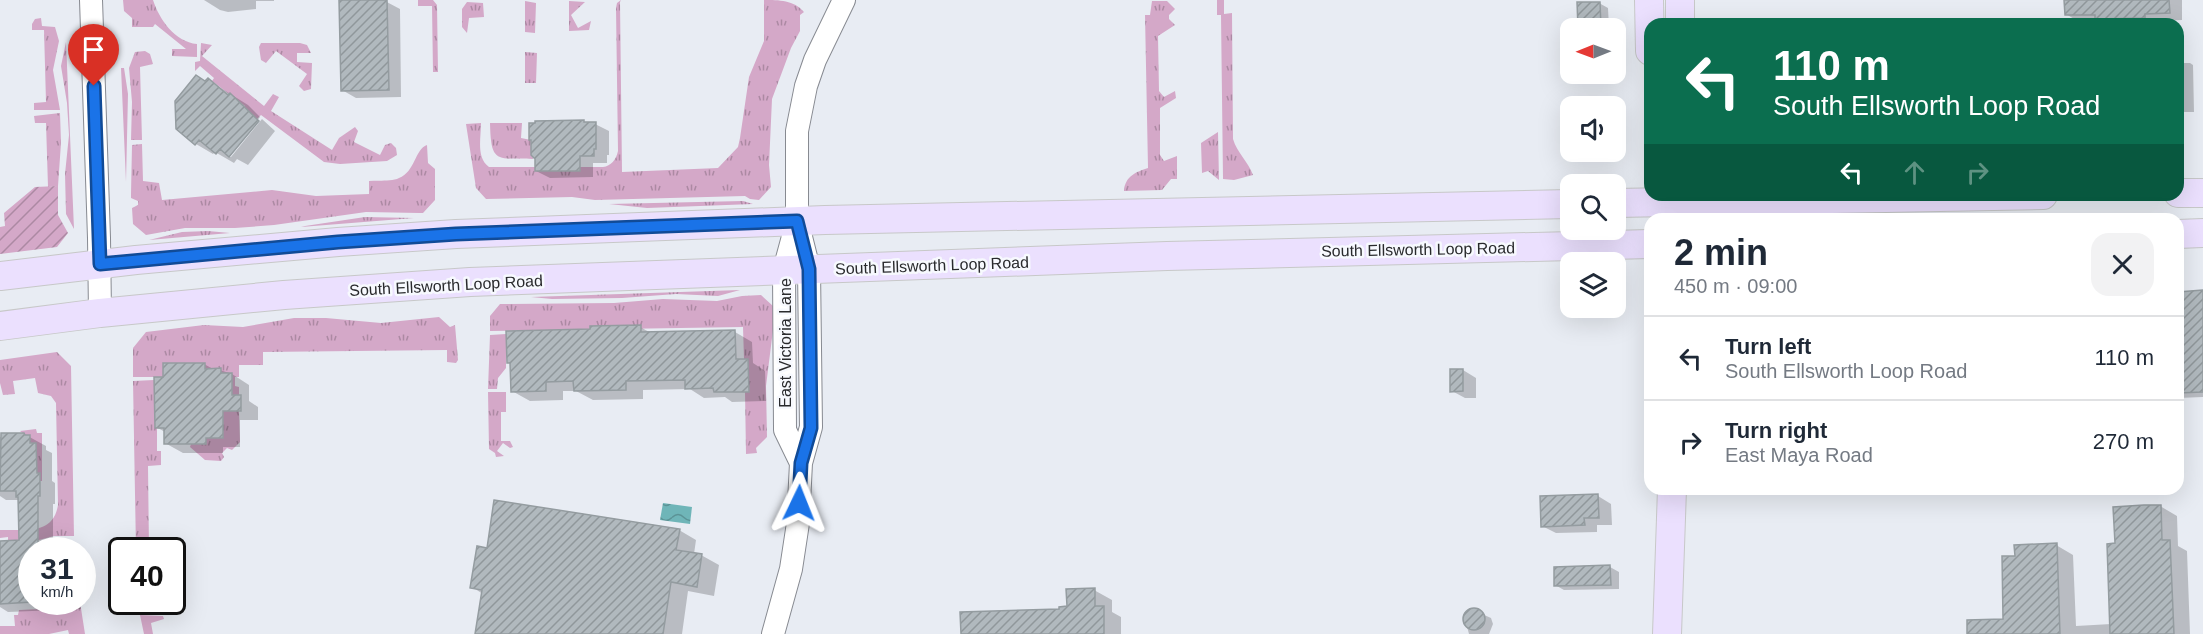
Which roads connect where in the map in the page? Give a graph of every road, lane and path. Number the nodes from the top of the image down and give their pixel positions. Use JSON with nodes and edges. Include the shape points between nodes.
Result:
{"nodes":[{"id":1,"x":91,"y":0,"type":"edge"},
{"id":2,"x":844,"y":0,"type":"edge"},
{"id":3,"x":1649,"y":0,"type":"edge"},
{"id":4,"x":1680,"y":0,"type":"edge"},
{"id":5,"x":1649,"y":18,"type":"edge"},
{"id":6,"x":1680,"y":18,"type":"edge"},
{"id":7,"x":2184,"y":193,"type":"edge"},
{"id":8,"x":2203,"y":193,"type":"edge"},
{"id":9,"x":1826,"y":201,"type":"edge"},
{"id":10,"x":1560,"y":204,"type":"edge"},
{"id":11,"x":1626,"y":204,"type":"edge"},
{"id":12,"x":1682,"y":205,"type":"edge"},
{"id":13,"x":1652,"y":206,"type":"edge"},
{"id":14,"x":797,"y":221,"type":"junction"},
{"id":15,"x":2203,"y":233,"type":"edge"},
{"id":16,"x":2184,"y":234,"type":"edge"},
{"id":17,"x":1644,"y":244,"type":"edge"},
{"id":18,"x":100,"y":264,"type":"junction"},
{"id":19,"x":797,"y":269,"type":"junction"},
{"id":20,"x":0,"y":276,"type":"edge"},
{"id":21,"x":100,"y":313,"type":"junction"},
{"id":22,"x":0,"y":326,"type":"edge"},
{"id":23,"x":1671,"y":495,"type":"edge"},
{"id":24,"x":773,"y":634,"type":"edge"},
{"id":25,"x":1667,"y":634,"type":"edge"}],
"edges":[{"from":1,"to":18,"type":"street"},
{"from":2,"to":14,"type":"street","name":"East Victoria Lane","via":[[815,60],[801,108],[797,131]]},
{"from":3,"to":5,"type":"main road"},
{"from":4,"to":6,"type":"main road"},
{"from":7,"to":8,"type":"main road"},
{"from":9,"to":12,"type":"main road"},
{"from":10,"to":14,"type":"main road"},
{"from":11,"to":13,"type":"main road"},
{"from":12,"to":13,"type":"main road"},
{"from":14,"to":18,"type":"main road","via":[[456,234]]},
{"from":14,"to":19,"type":"street","name":"East Victoria Lane"},
{"from":15,"to":16,"type":"main road"},
{"from":17,"to":19,"type":"main road","name":"South Ellsworth Loop Road"},
{"from":18,"to":20,"type":"main road"},
{"from":18,"to":21,"type":"street"},
{"from":19,"to":21,"type":"main road","name":"South Ellsworth Loop Road","via":[[470,282]]},
{"from":19,"to":24,"type":"street","name":"East Victoria Lane","via":[[811,428],[801,463],[791,569]]},
{"from":21,"to":22,"type":"main road","name":"South Ellsworth Loop Road"},
{"from":23,"to":25,"type":"main road"}]}
